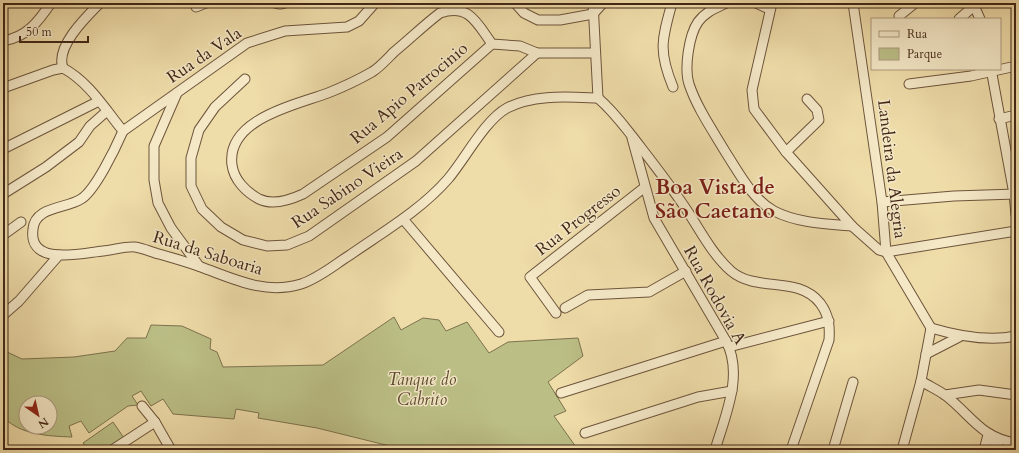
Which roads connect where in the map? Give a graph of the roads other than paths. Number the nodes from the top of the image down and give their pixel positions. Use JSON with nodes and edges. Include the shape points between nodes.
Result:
{"nodes":[{"id":1,"x":51,"y":3,"type":"edge"},
{"id":2,"x":100,"y":3,"type":"edge"},
{"id":3,"x":206,"y":3,"type":"edge"},
{"id":4,"x":375,"y":3,"type":"edge"},
{"id":5,"x":515,"y":3,"type":"edge"},
{"id":6,"x":593,"y":3,"type":"edge"},
{"id":7,"x":603,"y":3,"type":"edge"},
{"id":8,"x":672,"y":3,"type":"edge"},
{"id":9,"x":726,"y":3,"type":"edge"},
{"id":10,"x":756,"y":3,"type":"edge"},
{"id":11,"x":853,"y":3,"type":"edge"},
{"id":12,"x":915,"y":3,"type":"edge"},
{"id":13,"x":974,"y":4,"type":"edge"},
{"id":14,"x":770,"y":6,"type":"edge"},
{"id":15,"x":196,"y":7,"type":"dead end"},
{"id":16,"x":593,"y":14,"type":"junction"},
{"id":17,"x":899,"y":16,"type":"dead end"},
{"id":18,"x":960,"y":18,"type":"edge"},
{"id":19,"x":980,"y":18,"type":"edge"},
{"id":20,"x":3,"y":40,"type":"edge"},
{"id":21,"x":492,"y":44,"type":"junction"},
{"id":22,"x":537,"y":53,"type":"junction"},
{"id":23,"x":595,"y":53,"type":"junction"},
{"id":24,"x":871,"y":62,"type":"edge"},
{"id":25,"x":862,"y":63,"type":"junction"},
{"id":26,"x":1016,"y":66,"type":"edge"},
{"id":27,"x":63,"y":68,"type":"junction"},
{"id":28,"x":1001,"y":68,"type":"edge"},
{"id":29,"x":991,"y":70,"type":"edge"},
{"id":30,"x":245,"y":79,"type":"dead end"},
{"id":31,"x":909,"y":84,"type":"dead end"},
{"id":32,"x":672,"y":87,"type":"dead end"},
{"id":33,"x":4,"y":88,"type":"edge"},
{"id":34,"x":178,"y":91,"type":"junction"},
{"id":35,"x":598,"y":98,"type":"junction"},
{"id":36,"x":807,"y":99,"type":"dead end"},
{"id":37,"x":99,"y":101,"type":"junction"},
{"id":38,"x":106,"y":111,"type":"junction"},
{"id":39,"x":1016,"y":115,"type":"edge"},
{"id":40,"x":999,"y":119,"type":"junction"},
{"id":41,"x":123,"y":131,"type":"junction"},
{"id":42,"x":632,"y":136,"type":"junction"},
{"id":43,"x":3,"y":149,"type":"edge"},
{"id":44,"x":786,"y":152,"type":"junction"},
{"id":45,"x":1012,"y":157,"type":"edge"},
{"id":46,"x":645,"y":187,"type":"junction"},
{"id":47,"x":3,"y":194,"type":"edge"},
{"id":48,"x":1015,"y":194,"type":"edge"},
{"id":49,"x":882,"y":202,"type":"junction"},
{"id":50,"x":1016,"y":216,"type":"edge"},
{"id":51,"x":403,"y":219,"type":"junction"},
{"id":52,"x":21,"y":222,"type":"dead end"},
{"id":53,"x":852,"y":226,"type":"junction"},
{"id":54,"x":1016,"y":231,"type":"edge"},
{"id":55,"x":3,"y":235,"type":"edge"},
{"id":56,"x":886,"y":252,"type":"junction"},
{"id":57,"x":59,"y":255,"type":"junction"},
{"id":58,"x":199,"y":266,"type":"junction"},
{"id":59,"x":686,"y":271,"type":"junction"},
{"id":60,"x":565,"y":308,"type":"dead end"},
{"id":61,"x":556,"y":313,"type":"dead end"},
{"id":62,"x":3,"y":315,"type":"edge"},
{"id":63,"x":830,"y":323,"type":"junction"},
{"id":64,"x":931,"y":328,"type":"junction"},
{"id":65,"x":499,"y":332,"type":"dead end"},
{"id":66,"x":1016,"y":336,"type":"edge"},
{"id":67,"x":959,"y":337,"type":"junction"},
{"id":68,"x":728,"y":344,"type":"junction"},
{"id":69,"x":926,"y":354,"type":"junction"},
{"id":70,"x":921,"y":381,"type":"junction"},
{"id":71,"x":853,"y":382,"type":"dead end"},
{"id":72,"x":732,"y":391,"type":"junction"},
{"id":73,"x":560,"y":393,"type":"dead end"},
{"id":74,"x":945,"y":395,"type":"junction"},
{"id":75,"x":1016,"y":395,"type":"edge"},
{"id":76,"x":142,"y":406,"type":"dead end"},
{"id":77,"x":155,"y":422,"type":"junction"},
{"id":78,"x":585,"y":433,"type":"dead end"},
{"id":79,"x":988,"y":435,"type":"junction"},
{"id":80,"x":1016,"y":443,"type":"edge"},
{"id":81,"x":112,"y":450,"type":"edge"},
{"id":82,"x":171,"y":450,"type":"edge"},
{"id":83,"x":715,"y":450,"type":"edge"},
{"id":84,"x":791,"y":450,"type":"edge"},
{"id":85,"x":833,"y":450,"type":"edge"},
{"id":86,"x":902,"y":450,"type":"edge"},
{"id":87,"x":984,"y":450,"type":"edge"},
{"id":88,"x":1001,"y":450,"type":"edge"}],
"edges":[{"from":1,"to":20,"type":"street","via":[[30,30]]},
{"from":2,"to":27,"type":"street","via":[[80,22],[62,54]]},
{"from":3,"to":15,"type":"street"},
{"from":4,"to":34,"type":"street","name":"Rua da Vala","via":[[359,21],[347,27],[285,31],[247,43]]},
{"from":5,"to":16,"type":"street","via":[[524,13],[538,20],[560,20]]},
{"from":6,"to":16,"type":"street"},
{"from":7,"to":16,"type":"street"},
{"from":8,"to":32,"type":"street","via":[[662,51]]},
{"from":9,"to":53,"type":"street","via":[[711,10],[698,22],[690,44],[687,64],[689,83],[706,120],[738,172],[763,203],[774,211],[794,218]]},
{"from":10,"to":14,"type":"street"},
{"from":11,"to":25,"type":"street","name":"Landeira da Alegria"},
{"from":12,"to":17,"type":"street"},
{"from":13,"to":18,"type":"street"},
{"from":13,"to":19,"type":"street"},
{"from":14,"to":44,"type":"street","via":[[752,100],[754,109]]},
{"from":16,"to":23,"type":"street"},
{"from":21,"to":21,"type":"street","name":"Rua Apio Patrocinio","via":[[387,137],[303,194],[290,200],[263,201],[251,195],[240,184],[233,170],[231,155],[237,139],[253,124],[274,112],[328,93],[373,71],[440,13],[451,9],[463,11],[473,17]]},
{"from":21,"to":22,"type":"street","name":"Rua Apio Patrocinio","via":[[520,46]]},
{"from":22,"to":23,"type":"street","name":"Rua Apio Patrocinio"},
{"from":22,"to":30,"type":"street","name":"Rua Sabino Vieira","via":[[416,161],[310,236],[288,245],[267,246],[243,240],[221,227],[202,209],[191,186],[191,158],[199,130],[216,107]]},
{"from":23,"to":35,"type":"street"},
{"from":24,"to":25,"type":"street"},
{"from":25,"to":49,"type":"street","name":"Landeira da Alegria"},
{"from":26,"to":28,"type":"street"},
{"from":27,"to":33,"type":"street"},
{"from":27,"to":37,"type":"street","via":[[76,77]]},
{"from":29,"to":31,"type":"street","via":[[972,76]]},
{"from":29,"to":40,"type":"street"},
{"from":34,"to":41,"type":"street","name":"Rua da Vala"},
{"from":34,"to":58,"type":"street","via":[[154,146],[154,180],[158,204],[171,228]]},
{"from":35,"to":42,"type":"street","via":[[617,115]]},
{"from":35,"to":51,"type":"street","name":"Rua da Saboaria","via":[[563,97],[531,100],[506,108],[490,122],[444,183]]},
{"from":36,"to":44,"type":"street","via":[[817,110],[819,120]]},
{"from":37,"to":38,"type":"street"},
{"from":37,"to":43,"type":"street"},
{"from":38,"to":41,"type":"street"},
{"from":38,"to":47,"type":"street","via":[[90,126],[79,142]]},
{"from":39,"to":40,"type":"street"},
{"from":40,"to":45,"type":"street"},
{"from":41,"to":57,"type":"street","name":"Rua da Saboaria","via":[[85,197],[43,214],[33,225],[32,238],[35,245],[45,254]]},
{"from":42,"to":46,"type":"street","name":"Rua Rodovia A"},
{"from":42,"to":63,"type":"street","via":[[672,188],[713,250],[732,272],[760,284],[804,290],[816,298],[826,310]]},
{"from":44,"to":53,"type":"street"},
{"from":45,"to":48,"type":"street"},
{"from":46,"to":59,"type":"street","name":"Rua Rodovia A","via":[[654,218]]},
{"from":46,"to":61,"type":"street","name":"Rua Progresso","via":[[530,277]]},
{"from":48,"to":49,"type":"street"},
{"from":48,"to":50,"type":"street"},
{"from":49,"to":56,"type":"street","name":"Landeira da Alegria"},
{"from":51,"to":58,"type":"street","name":"Rua da Saboaria","via":[[313,280],[291,286],[260,287]]},
{"from":51,"to":65,"type":"street"},
{"from":52,"to":55,"type":"street"},
{"from":53,"to":56,"type":"street","via":[[879,250]]},
{"from":54,"to":56,"type":"street"},
{"from":56,"to":64,"type":"street","name":"Landeira da Alegria"},
{"from":57,"to":58,"type":"street","name":"Rua da Saboaria","via":[[135,247]]},
{"from":57,"to":62,"type":"street"},
{"from":59,"to":60,"type":"street","via":[[649,292],[588,295]]},
{"from":59,"to":68,"type":"street","name":"Rua Rodovia A"},
{"from":63,"to":68,"type":"street"},
{"from":63,"to":84,"type":"street","via":[[829,340]]},
{"from":64,"to":67,"type":"street"},
{"from":64,"to":69,"type":"street"},
{"from":66,"to":67,"type":"street"},
{"from":67,"to":69,"type":"street"},
{"from":68,"to":72,"type":"street","name":"Rua Rodovia A","via":[[732,355]]},
{"from":68,"to":73,"type":"street"},
{"from":69,"to":70,"type":"street"},
{"from":70,"to":74,"type":"street"},
{"from":70,"to":86,"type":"street"},
{"from":71,"to":85,"type":"street"},
{"from":72,"to":78,"type":"street","via":[[698,397]]},
{"from":72,"to":83,"type":"street","name":"Rua Rodovia A"},
{"from":74,"to":75,"type":"street","via":[[979,390]]},
{"from":74,"to":79,"type":"street"},
{"from":76,"to":77,"type":"street"},
{"from":77,"to":81,"type":"street"},
{"from":77,"to":82,"type":"street"},
{"from":79,"to":80,"type":"street"},
{"from":79,"to":87,"type":"street"},
{"from":79,"to":88,"type":"street"}]}
